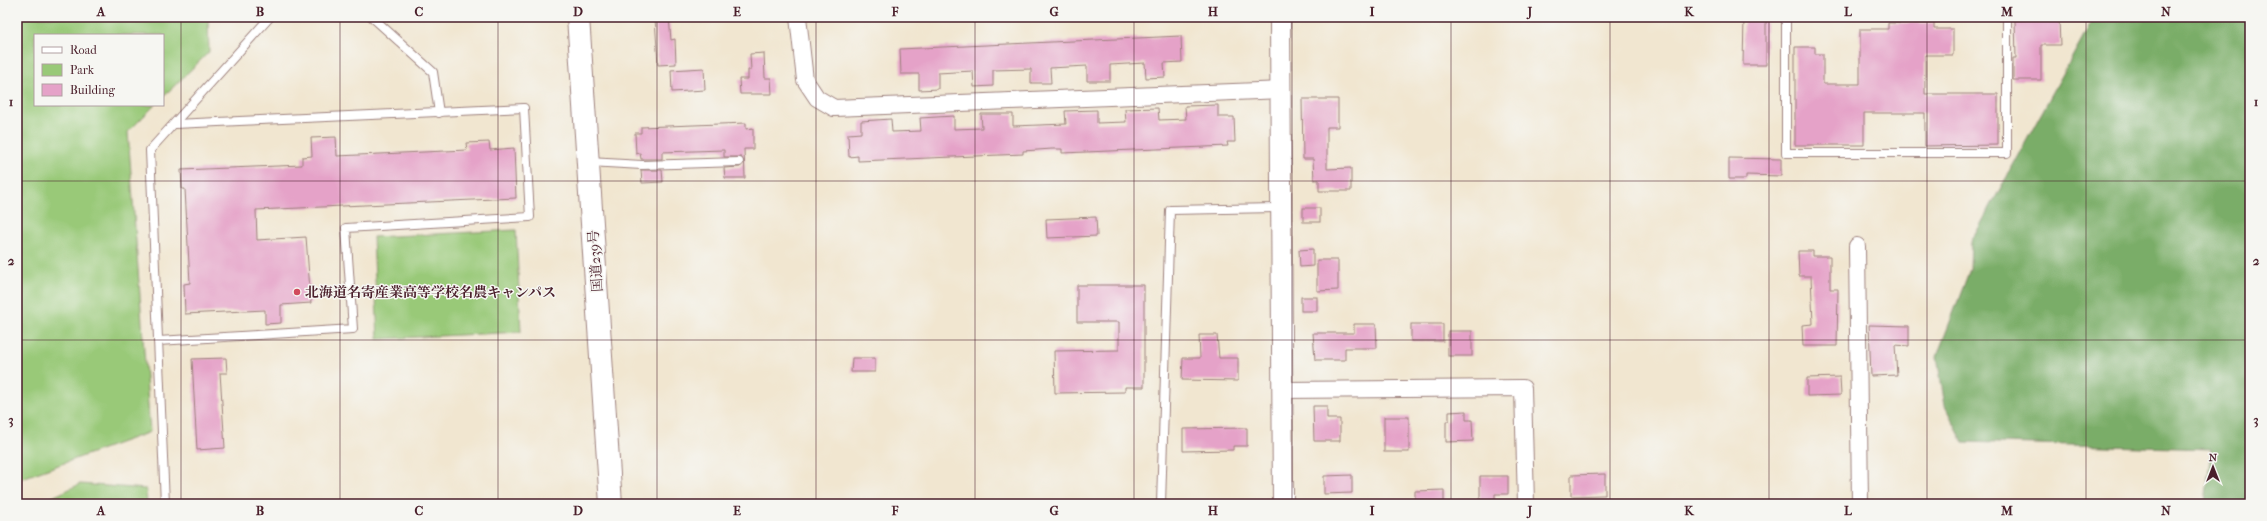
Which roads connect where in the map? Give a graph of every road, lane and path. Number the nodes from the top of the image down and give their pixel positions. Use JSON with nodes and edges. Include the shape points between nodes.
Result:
{"nodes":[{"id":1,"x":270,"y":17,"type":"edge"},
{"id":2,"x":372,"y":17,"type":"edge"},
{"id":3,"x":578,"y":17,"type":"edge"},
{"id":4,"x":798,"y":17,"type":"edge"},
{"id":5,"x":1280,"y":17,"type":"edge"},
{"id":6,"x":1786,"y":17,"type":"edge"},
{"id":7,"x":2007,"y":17,"type":"edge"},
{"id":8,"x":1281,"y":90,"type":"junction"},
{"id":9,"x":439,"y":112,"type":"junction"},
{"id":10,"x":175,"y":124,"type":"junction"},
{"id":11,"x":588,"y":162,"type":"junction"},
{"id":12,"x":739,"y":162,"type":"dead end"},
{"id":13,"x":1281,"y":208,"type":"junction"},
{"id":14,"x":1857,"y":246,"type":"dead end"},
{"id":15,"x":158,"y":341,"type":"junction"},
{"id":16,"x":1282,"y":390,"type":"junction"},
{"id":17,"x":165,"y":504,"type":"edge"},
{"id":18,"x":611,"y":504,"type":"edge"},
{"id":19,"x":1161,"y":504,"type":"edge"},
{"id":20,"x":1283,"y":504,"type":"edge"},
{"id":21,"x":1526,"y":504,"type":"edge"},
{"id":22,"x":1860,"y":504,"type":"edge"}],
"edges":[{"from":1,"to":10,"type":"lane"},
{"from":2,"to":9,"type":"lane","via":[[433,72]]},
{"from":3,"to":11,"type":"highway","name":"国道239号"},
{"from":4,"to":8,"type":"street","via":[[805,80],[817,98],[834,108]]},
{"from":5,"to":8,"type":"street"},
{"from":6,"to":7,"type":"lane","via":[[1786,153],[2007,154]]},
{"from":8,"to":13,"type":"street"},
{"from":9,"to":10,"type":"lane"},
{"from":9,"to":15,"type":"lane","via":[[524,108],[530,217],[346,228],[353,329]]},
{"from":10,"to":15,"type":"lane","via":[[150,150]]},
{"from":11,"to":12,"type":"lane","via":[[642,165]]},
{"from":11,"to":18,"type":"highway","name":"国道239号"},
{"from":13,"to":16,"type":"street"},
{"from":13,"to":19,"type":"lane","via":[[1170,210]]},
{"from":14,"to":22,"type":"street"},
{"from":15,"to":17,"type":"lane"},
{"from":16,"to":20,"type":"street"},
{"from":16,"to":21,"type":"street","via":[[1523,388]]}]}
